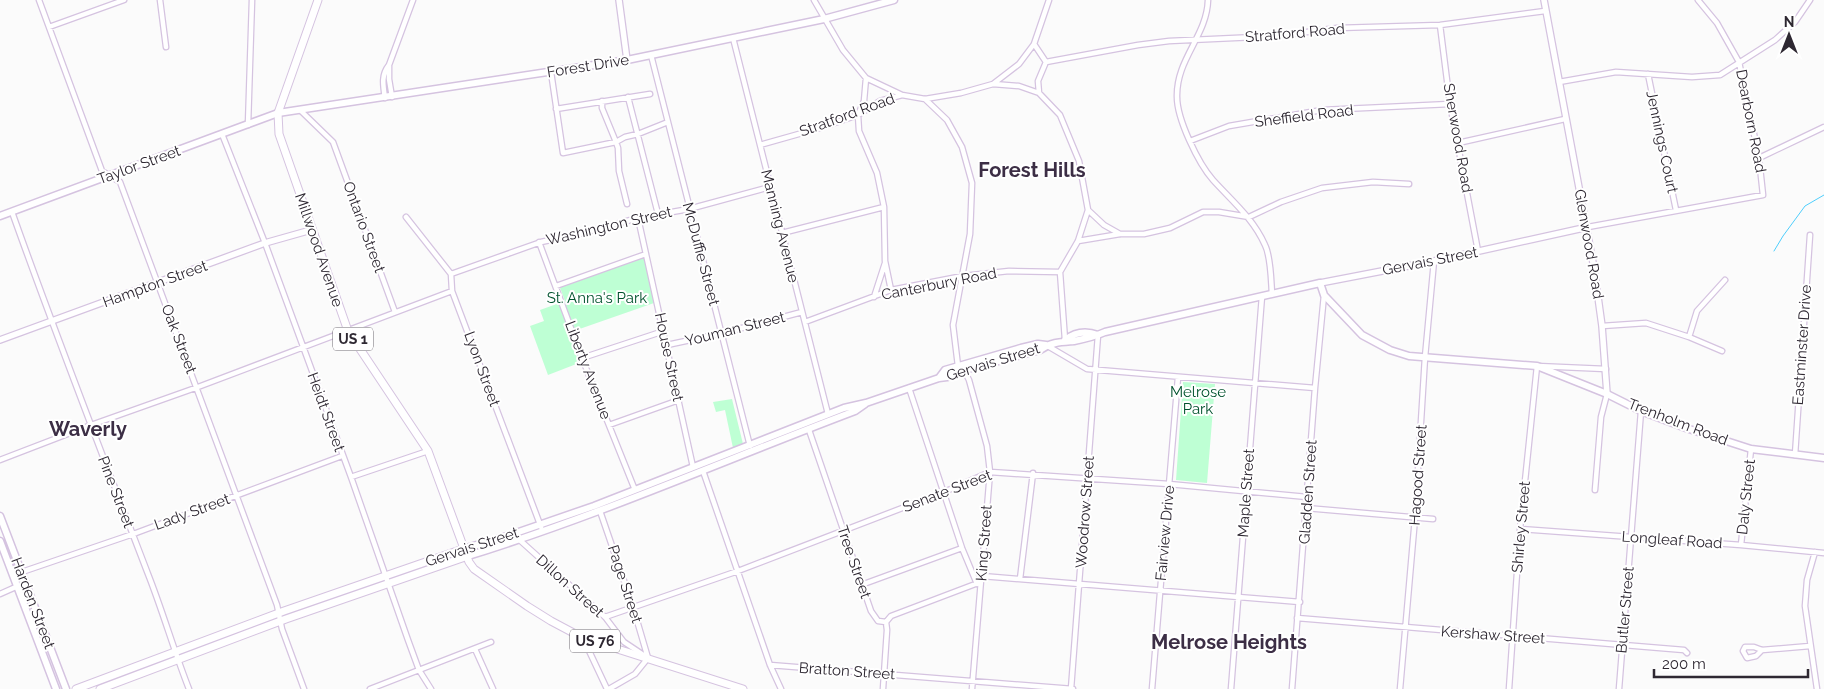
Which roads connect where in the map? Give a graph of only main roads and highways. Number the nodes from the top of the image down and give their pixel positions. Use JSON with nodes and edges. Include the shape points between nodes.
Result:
{"nodes":[{"id":1,"x":318,"y":0,"type":"edge"},
{"id":2,"x":894,"y":0,"type":"edge"},
{"id":3,"x":880,"y":2,"type":"edge"},
{"id":4,"x":278,"y":113,"type":"junction"},
{"id":5,"x":0,"y":216,"type":"edge"},
{"id":6,"x":1320,"y":283,"type":"joint"},
{"id":7,"x":866,"y":403,"type":"junction"},
{"id":8,"x":751,"y":448,"type":"junction"},
{"id":9,"x":1824,"y":458,"type":"edge"},
{"id":10,"x":636,"y":493,"type":"junction"},
{"id":11,"x":0,"y":516,"type":"edge"},
{"id":12,"x":541,"y":528,"type":"junction"},
{"id":13,"x":0,"y":541,"type":"edge"},
{"id":14,"x":464,"y":553,"type":"junction"},
{"id":15,"x":175,"y":656,"type":"junction"},
{"id":16,"x":56,"y":689,"type":"edge"},
{"id":17,"x":66,"y":689,"type":"edge"},
{"id":18,"x":76,"y":689,"type":"edge"},
{"id":19,"x":100,"y":689,"type":"edge"},
{"id":20,"x":743,"y":689,"type":"edge"}],
"edges":[{"from":1,"to":4,"type":"main road","number":"US 1"},
{"from":2,"to":3,"type":"main road","name":"Forest Drive"},
{"from":3,"to":4,"type":"main road","name":"Forest Drive","via":[[824,19],[627,60]]},
{"from":4,"to":5,"type":"main road","name":"Taylor Street"},
{"from":4,"to":14,"type":"main road","name":"Millwood Avenue","number":"US 1","via":[[279,134],[348,331],[428,451]]},
{"from":6,"to":7,"type":"main road","name":"Gervais Street","via":[[1046,345],[1040,350],[961,368],[947,377]]},
{"from":6,"to":9,"type":"main road","name":"Trenholm Road","via":[[1324,295],[1362,335],[1390,350],[1409,356],[1537,366],[1641,411],[1751,449]]},
{"from":7,"to":8,"type":"main road","name":"Gervais Street","via":[[828,414]]},
{"from":7,"to":8,"type":"main road","name":"Gervais Street","via":[[855,412]]},
{"from":8,"to":10,"type":"main road","name":"Gervais Street","via":[[693,468]]},
{"from":8,"to":10,"type":"main road","name":"Gervais Street","via":[[703,471]]},
{"from":10,"to":12,"type":"main road","name":"Gervais Street"},
{"from":10,"to":12,"type":"main road","name":"Gervais Street","via":[[600,511]]},
{"from":11,"to":17,"type":"main road","name":"Harden Street"},
{"from":12,"to":14,"type":"main road","name":"Gervais Street","via":[[513,534]]},
{"from":12,"to":14,"type":"main road","name":"Gervais Street","via":[[518,540]]},
{"from":13,"to":16,"type":"main road","name":"Harden Street"},
{"from":14,"to":15,"type":"main road","name":"Gervais Street","via":[[387,585]]},
{"from":14,"to":15,"type":"main road","name":"Gervais Street","via":[[385,576],[278,614]]},
{"from":14,"to":20,"type":"main road","name":"Millwood Avenue","number":"US 76","via":[[474,569],[527,606],[583,638]]},
{"from":15,"to":18,"type":"main road","name":"Gervais Street"},
{"from":15,"to":19,"type":"main road","name":"Gervais Street"}]}
